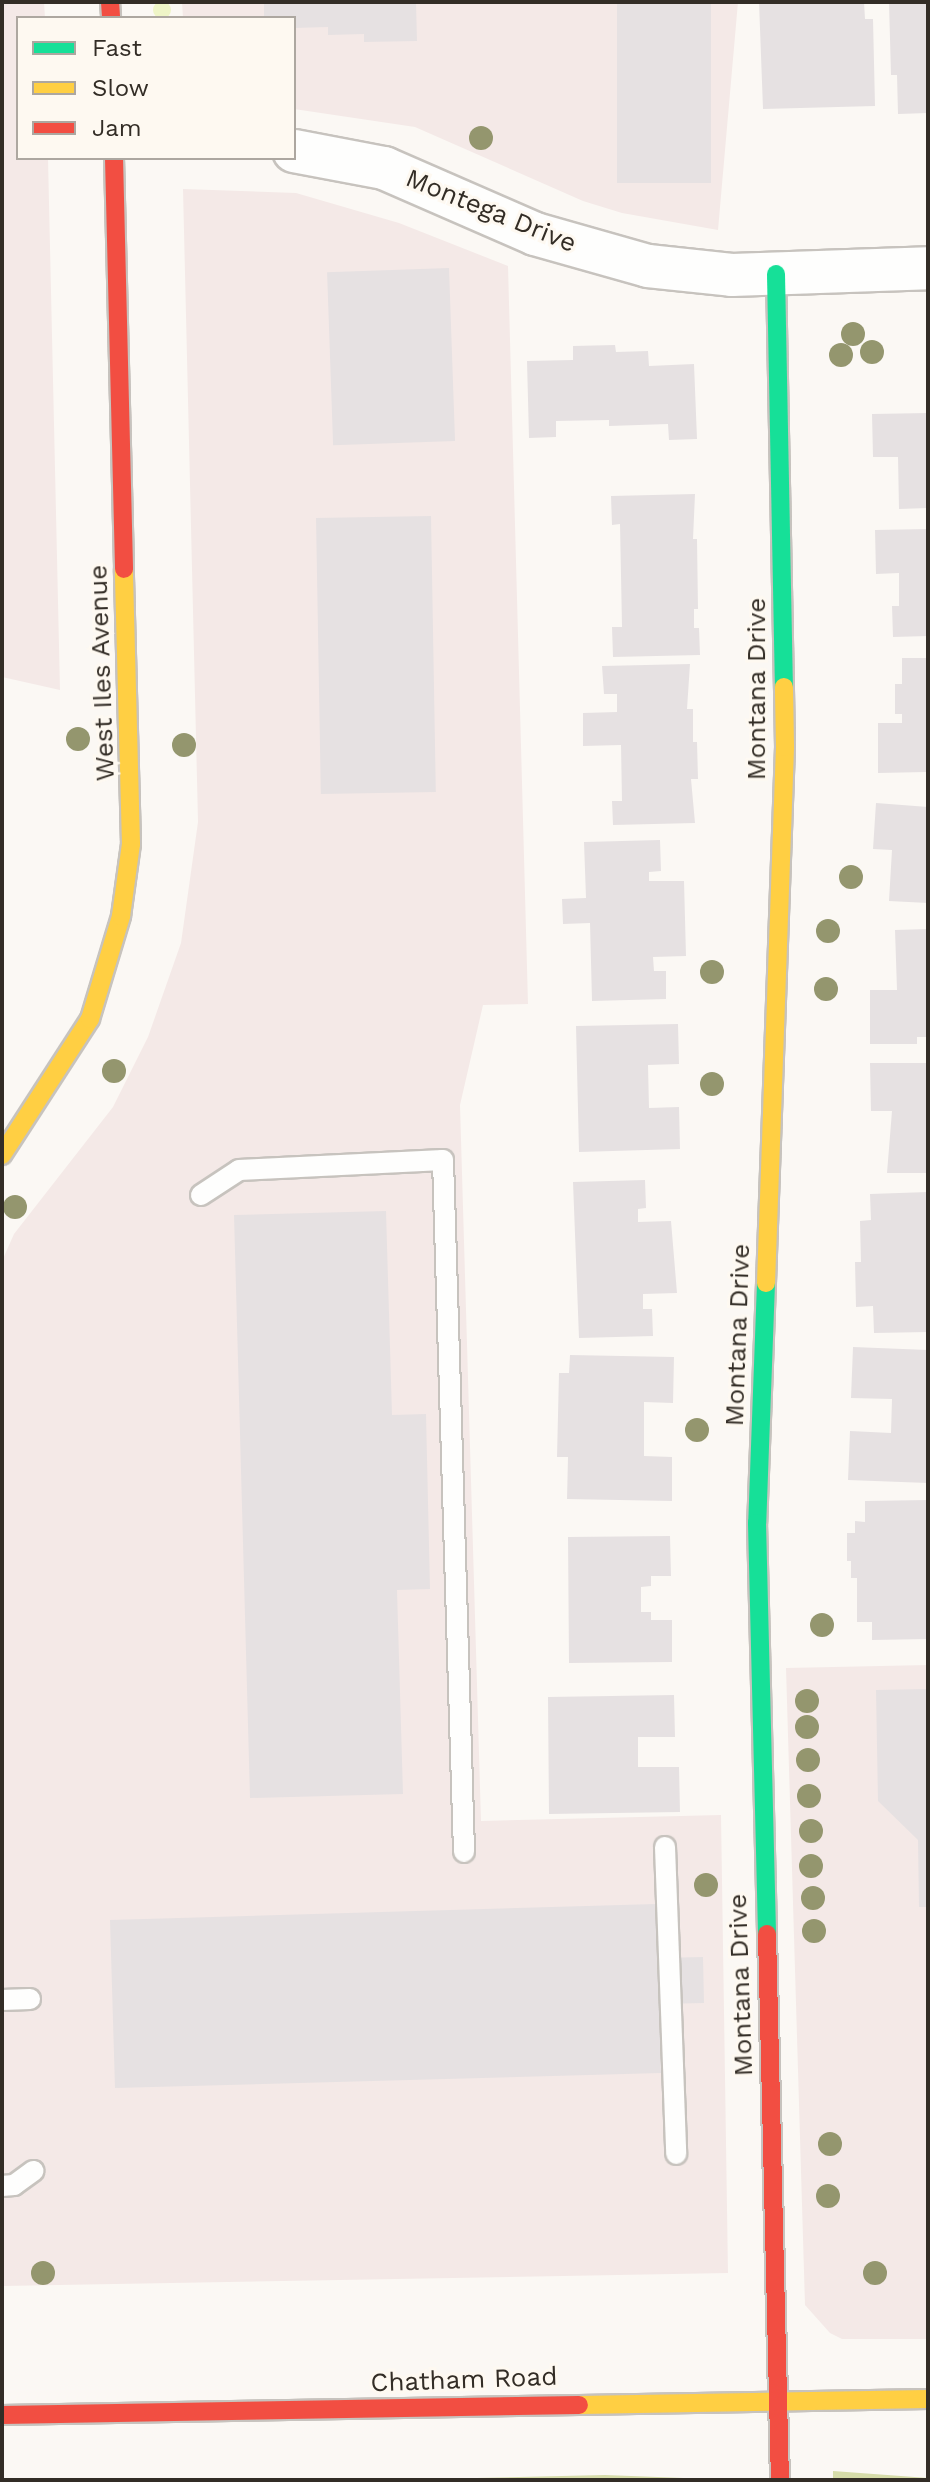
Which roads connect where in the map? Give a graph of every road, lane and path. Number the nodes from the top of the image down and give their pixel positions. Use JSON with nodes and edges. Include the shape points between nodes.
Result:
{"nodes":[{"id":1,"x":296,"y":151,"type":"edge"},
{"id":2,"x":114,"y":160,"type":"edge"},
{"id":3,"x":928,"y":268,"type":"edge"},
{"id":4,"x":776,"y":274,"type":"junction"},
{"id":5,"x":2,"y":1155,"type":"edge"},
{"id":6,"x":201,"y":1195,"type":"dead end"},
{"id":7,"x":665,"y":1847,"type":"dead end"},
{"id":8,"x":464,"y":1852,"type":"dead end"},
{"id":9,"x":30,"y":1999,"type":"dead end"},
{"id":10,"x":2,"y":2000,"type":"edge"},
{"id":11,"x":676,"y":2154,"type":"dead end"},
{"id":12,"x":33,"y":2171,"type":"dead end"},
{"id":13,"x":2,"y":2186,"type":"edge"},
{"id":14,"x":779,"y":2399,"type":"junction"},
{"id":15,"x":928,"y":2399,"type":"edge"},
{"id":16,"x":2,"y":2415,"type":"edge"},
{"id":17,"x":780,"y":2480,"type":"edge"}],
"edges":[{"from":1,"to":4,"type":"street","name":"Montega Drive","via":[[384,168],[535,234],[595,253],[677,269]]},
{"from":2,"to":5,"type":"street","name":"West Iles Avenue","via":[[129,855],[118,928],[90,1019]]},
{"from":3,"to":4,"type":"street","name":"Montega Drive"},
{"from":4,"to":14,"type":"street","name":"Montana Drive","via":[[785,747],[757,1523]]},
{"from":6,"to":8,"type":"lane","via":[[239,1170],[443,1160]]},
{"from":7,"to":11,"type":"lane"},
{"from":9,"to":10,"type":"lane"},
{"from":12,"to":13,"type":"lane","via":[[14,2185]]},
{"from":14,"to":15,"type":"street","name":"Chatham Road"},
{"from":14,"to":16,"type":"street","name":"Chatham Road"},
{"from":14,"to":17,"type":"street"}]}
